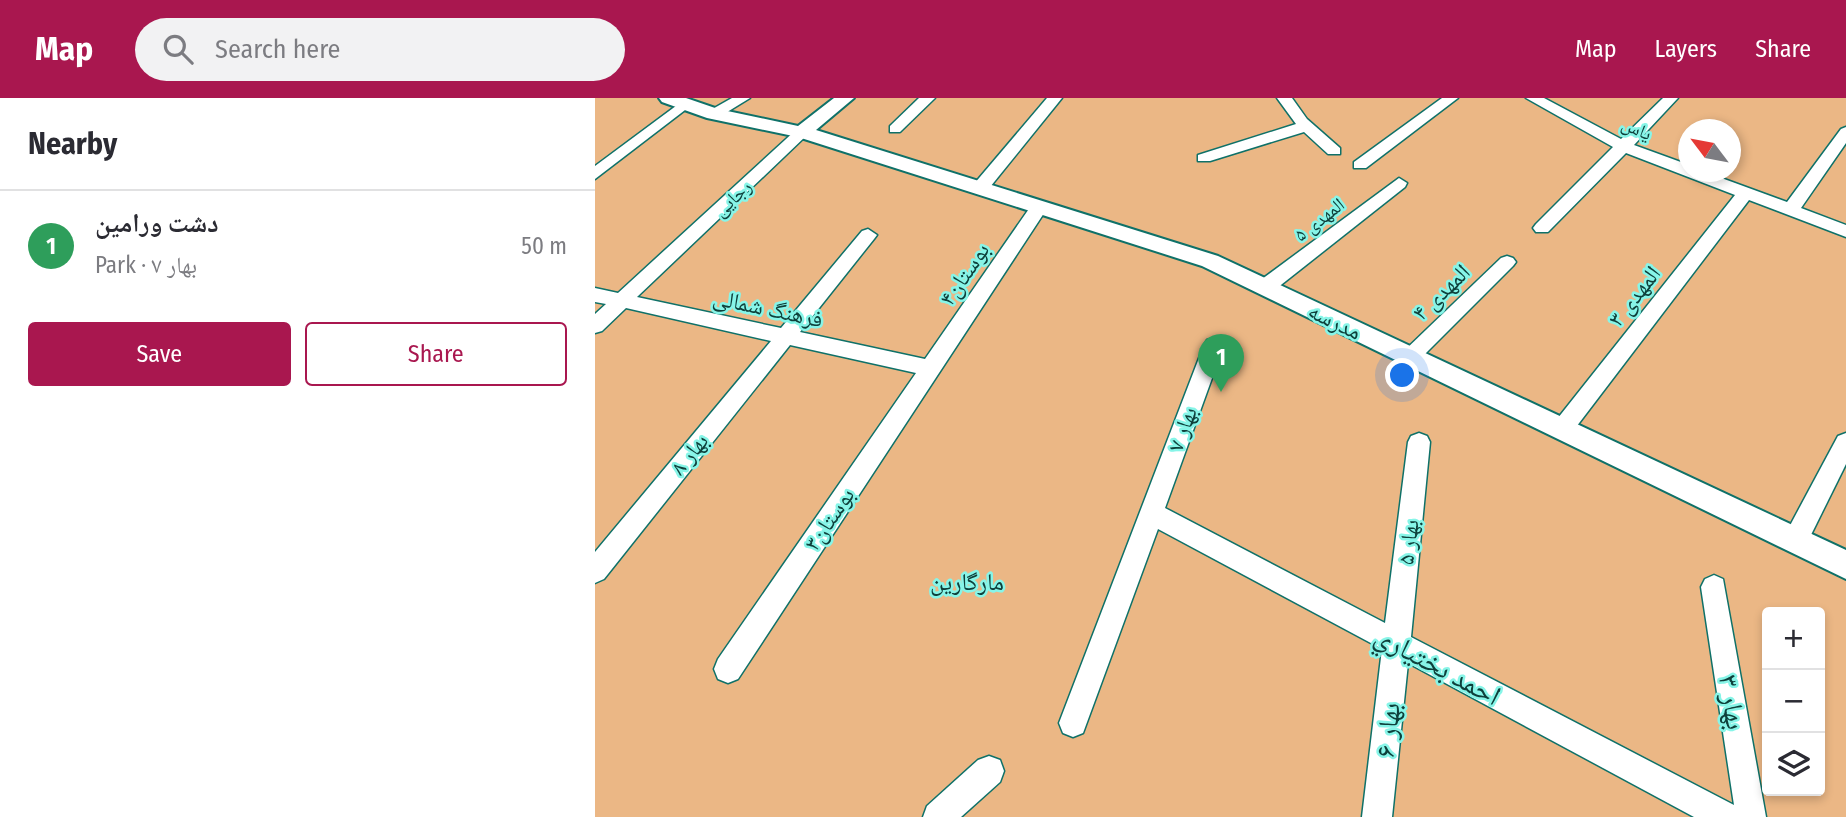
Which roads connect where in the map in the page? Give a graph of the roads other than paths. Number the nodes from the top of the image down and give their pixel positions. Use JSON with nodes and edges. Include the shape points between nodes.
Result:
{"nodes":[{"id":1,"x":743,"y":98,"type":"edge"},
{"id":2,"x":845,"y":98,"type":"edge"},
{"id":3,"x":928,"y":98,"type":"edge"},
{"id":4,"x":1055,"y":98,"type":"edge"},
{"id":5,"x":1284,"y":98,"type":"edge"},
{"id":6,"x":1451,"y":98,"type":"edge"},
{"id":7,"x":1533,"y":98,"type":"edge"},
{"id":8,"x":1671,"y":98,"type":"edge"},
{"id":9,"x":676,"y":101,"type":"edge"},
{"id":10,"x":714,"y":114,"type":"junction"},
{"id":11,"x":1307,"y":127,"type":"junction"},
{"id":12,"x":895,"y":129,"type":"dead end"},
{"id":13,"x":802,"y":132,"type":"junction"},
{"id":14,"x":1846,"y":132,"type":"edge"},
{"id":15,"x":1623,"y":146,"type":"junction"},
{"id":16,"x":1334,"y":151,"type":"dead end"},
{"id":17,"x":1203,"y":158,"type":"dead end"},
{"id":18,"x":1360,"y":165,"type":"dead end"},
{"id":19,"x":595,"y":174,"type":"edge"},
{"id":20,"x":1399,"y":183,"type":"dead end"},
{"id":21,"x":980,"y":188,"type":"junction"},
{"id":22,"x":1745,"y":193,"type":"junction"},
{"id":23,"x":1039,"y":207,"type":"junction"},
{"id":24,"x":1790,"y":211,"type":"junction"},
{"id":25,"x":1542,"y":228,"type":"dead end"},
{"id":26,"x":1846,"y":231,"type":"edge"},
{"id":27,"x":868,"y":235,"type":"dead end"},
{"id":28,"x":1507,"y":262,"type":"dead end"},
{"id":29,"x":1265,"y":287,"type":"junction"},
{"id":30,"x":595,"y":295,"type":"edge"},
{"id":31,"x":621,"y":301,"type":"junction"},
{"id":32,"x":595,"y":326,"type":"edge"},
{"id":33,"x":783,"y":337,"type":"junction"},
{"id":34,"x":1214,"y":345,"type":"dead end"},
{"id":35,"x":1410,"y":357,"type":"junction"},
{"id":36,"x":930,"y":368,"type":"junction"},
{"id":37,"x":1562,"y":429,"type":"junction"},
{"id":38,"x":1419,"y":442,"type":"dead end"},
{"id":39,"x":1846,"y":442,"type":"edge"},
{"id":40,"x":1151,"y":513,"type":"junction"},
{"id":41,"x":1795,"y":541,"type":"junction"},
{"id":42,"x":1846,"y":565,"type":"edge"},
{"id":43,"x":595,"y":571,"type":"edge"},
{"id":44,"x":1714,"y":587,"type":"dead end"},
{"id":45,"x":1396,"y":643,"type":"junction"},
{"id":46,"x":728,"y":669,"type":"dead end"},
{"id":47,"x":1073,"y":723,"type":"dead end"},
{"id":48,"x":989,"y":771,"type":"dead end"},
{"id":49,"x":938,"y":817,"type":"edge"},
{"id":50,"x":1377,"y":817,"type":"edge"},
{"id":51,"x":1725,"y":817,"type":"edge"},
{"id":52,"x":1751,"y":817,"type":"edge"}],
"edges":[{"from":1,"to":10,"type":"street"},
{"from":2,"to":13,"type":"street","name":"رجایی"},
{"from":3,"to":12,"type":"street"},
{"from":4,"to":21,"type":"street"},
{"from":5,"to":11,"type":"street"},
{"from":6,"to":18,"type":"street"},
{"from":7,"to":15,"type":"street","name":"یاس"},
{"from":8,"to":15,"type":"street"},
{"from":9,"to":10,"type":"street","name":"مدرسه"},
{"from":9,"to":19,"type":"street"},
{"from":10,"to":13,"type":"street","name":"مدرسه"},
{"from":11,"to":16,"type":"street"},
{"from":11,"to":17,"type":"street"},
{"from":13,"to":21,"type":"street","name":"مدرسه"},
{"from":13,"to":31,"type":"street","name":"رجایی"},
{"from":14,"to":24,"type":"street"},
{"from":15,"to":22,"type":"street","name":"یاس"},
{"from":15,"to":25,"type":"street"},
{"from":20,"to":29,"type":"street","name":"المهدی ۵"},
{"from":21,"to":23,"type":"street","name":"مدرسه"},
{"from":22,"to":24,"type":"street","name":"یاس"},
{"from":22,"to":37,"type":"street","name":"المهدی ۳"},
{"from":23,"to":29,"type":"street","name":"مدرسه","via":[[1210,261]]},
{"from":23,"to":36,"type":"street","name":"بوستان۴"},
{"from":24,"to":26,"type":"street","name":"یاس"},
{"from":27,"to":33,"type":"street"},
{"from":28,"to":35,"type":"street","name":"المهدی ۴"},
{"from":29,"to":35,"type":"street","name":"مدرسه"},
{"from":30,"to":31,"type":"street","name":"فرهنگ شمالی"},
{"from":31,"to":32,"type":"street"},
{"from":31,"to":33,"type":"street","name":"فرهنگ شمالی"},
{"from":33,"to":36,"type":"street","name":"فرهنگ شمالی"},
{"from":33,"to":43,"type":"street","name":"بهار ۸"},
{"from":34,"to":40,"type":"street","name":"بهار ۷"},
{"from":35,"to":37,"type":"street","name":"مدرسه"},
{"from":36,"to":46,"type":"street","name":"بوستان۳"},
{"from":37,"to":41,"type":"street","name":"مدرسه"},
{"from":38,"to":45,"type":"street","name":"بهار ۵"},
{"from":39,"to":41,"type":"street"},
{"from":40,"to":45,"type":"street","name":"احمد بختياري"},
{"from":40,"to":47,"type":"street"},
{"from":41,"to":42,"type":"street","name":"مدرسه"},
{"from":44,"to":52,"type":"street","name":"بهار ۳"},
{"from":45,"to":50,"type":"street","name":"بهار ۶"},
{"from":45,"to":51,"type":"street","name":"احمد بختياري"},
{"from":48,"to":49,"type":"street"}]}
